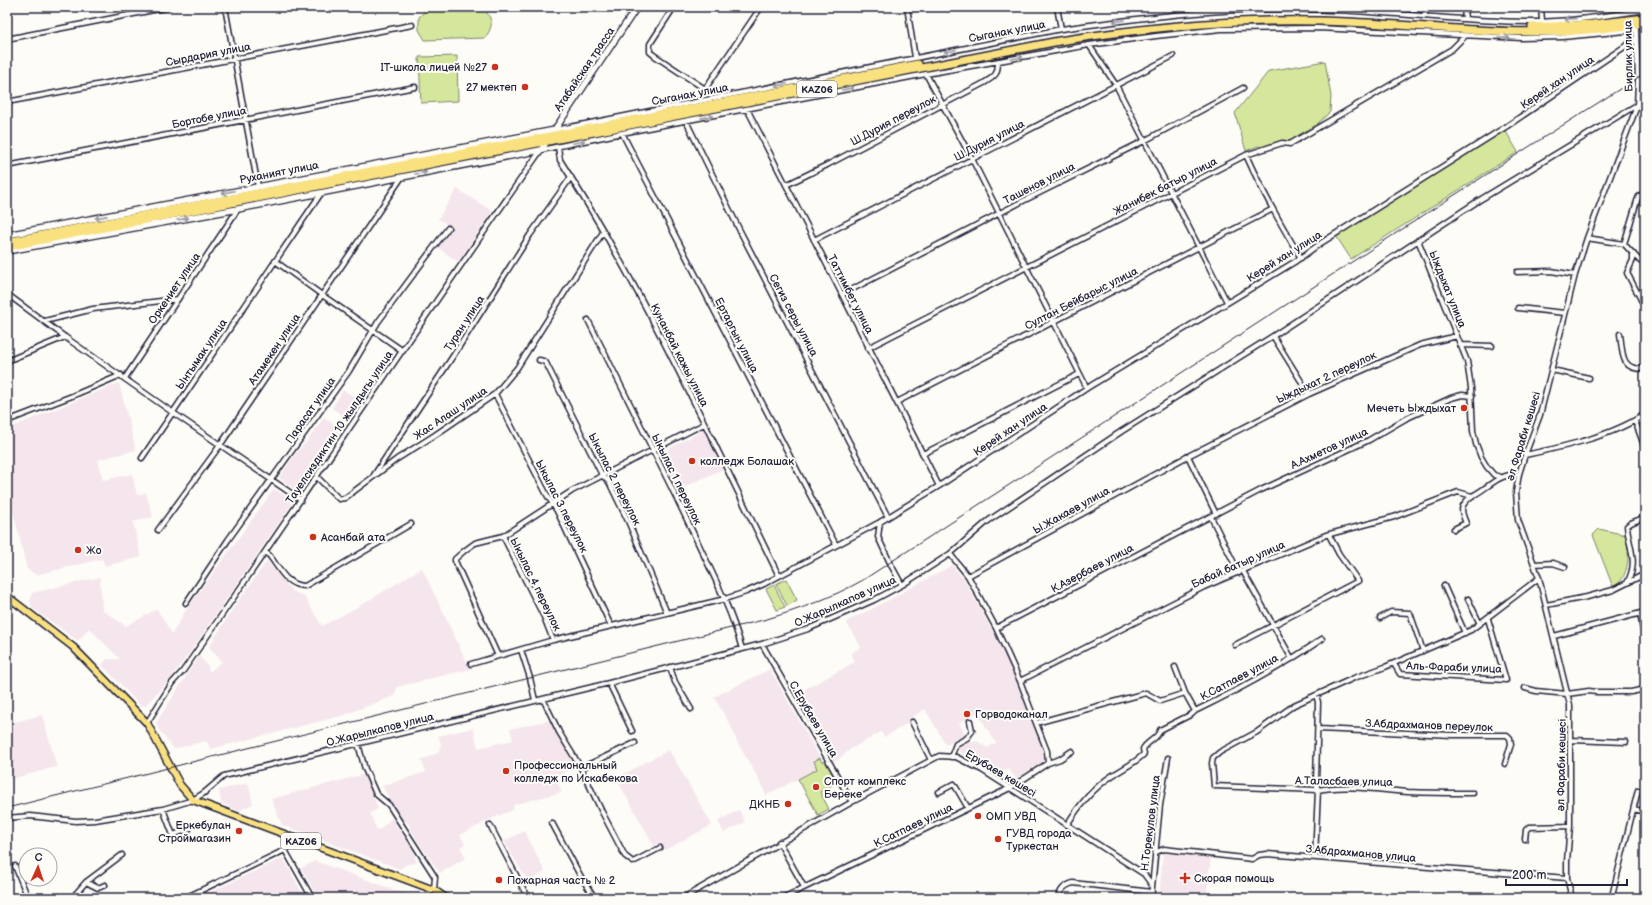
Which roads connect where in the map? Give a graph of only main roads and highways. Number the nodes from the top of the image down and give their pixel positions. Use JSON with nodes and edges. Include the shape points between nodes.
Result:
{"nodes":[{"id":1,"x":637,"y":7,"type":"edge"},
{"id":2,"x":1645,"y":18,"type":"edge"},
{"id":3,"x":1645,"y":23,"type":"edge"},
{"id":4,"x":1636,"y":25,"type":"junction"},
{"id":5,"x":554,"y":133,"type":"junction"},
{"id":6,"x":547,"y":142,"type":"junction"},
{"id":7,"x":7,"y":235,"type":"edge"},
{"id":8,"x":7,"y":242,"type":"edge"},
{"id":9,"x":7,"y":247,"type":"edge"},
{"id":10,"x":7,"y":251,"type":"edge"},
{"id":11,"x":7,"y":596,"type":"edge"},
{"id":12,"x":446,"y":898,"type":"edge"}],
"edges":[{"from":1,"to":5,"type":"main road","name":"Атабайская трасса"},
{"from":2,"to":4,"type":"highway","number":"KАZ06"},
{"from":3,"to":4,"type":"highway","number":"KАZ06"},
{"from":4,"to":5,"type":"highway","number":"KАZ06","via":[[1523,28],[1295,16],[1220,18],[1150,24],[1058,37]]},
{"from":4,"to":6,"type":"highway","number":"KАZ06","via":[[1564,32],[1523,32],[1295,20],[1220,22],[1150,28],[1059,41]]},
{"from":5,"to":6,"type":"main road","name":"Атабайская трасса"},
{"from":5,"to":7,"type":"main road","name":"Руханият улица","one_way":true},
{"from":5,"to":8,"type":"highway","number":"KАZ06"},
{"from":6,"to":9,"type":"highway","number":"KАZ06"},
{"from":10,"to":6,"type":"main road","name":"Тауелсиздиктин 10 жылдыгы улица","one_way":true,"via":[[541,150]]},
{"from":11,"to":12,"type":"main road","number":"KАZ06","via":[[73,647],[146,723],[180,785],[193,800],[434,890]]}]}
